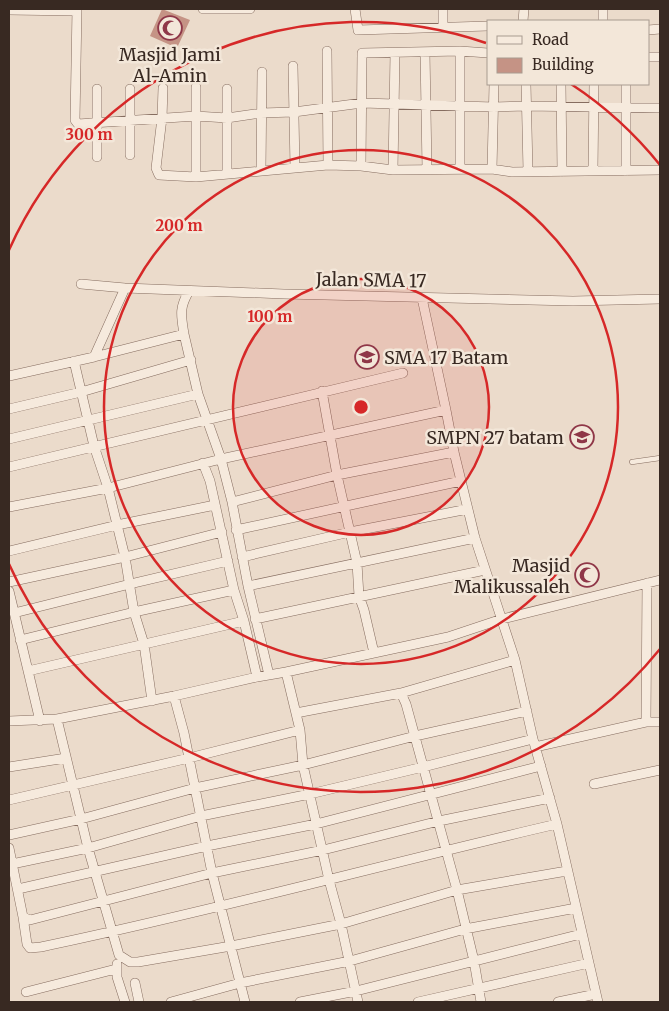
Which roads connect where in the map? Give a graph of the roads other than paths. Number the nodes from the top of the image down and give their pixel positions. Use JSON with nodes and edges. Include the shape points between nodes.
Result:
{"nodes":[{"id":1,"x":203,"y":9,"type":"edge"},
{"id":2,"x":250,"y":9,"type":"edge"},
{"id":3,"x":355,"y":9,"type":"edge"},
{"id":4,"x":443,"y":9,"type":"edge"},
{"id":5,"x":14,"y":10,"type":"edge"},
{"id":6,"x":77,"y":10,"type":"edge"},
{"id":7,"x":487,"y":26,"type":"edge"},
{"id":8,"x":443,"y":27,"type":"junction"},
{"id":9,"x":327,"y":51,"type":"dead end"},
{"id":10,"x":460,"y":51,"type":"junction"},
{"id":11,"x":425,"y":52,"type":"junction"},
{"id":12,"x":487,"y":52,"type":"edge"},
{"id":13,"x":395,"y":53,"type":"junction"},
{"id":14,"x":293,"y":66,"type":"dead end"},
{"id":15,"x":262,"y":72,"type":"dead end"},
{"id":16,"x":494,"y":85,"type":"edge"},
{"id":17,"x":526,"y":85,"type":"edge"},
{"id":18,"x":561,"y":85,"type":"edge"},
{"id":19,"x":594,"y":85,"type":"edge"},
{"id":20,"x":626,"y":85,"type":"edge"},
{"id":21,"x":196,"y":87,"type":"dead end"},
{"id":22,"x":163,"y":88,"type":"dead end"},
{"id":23,"x":97,"y":89,"type":"dead end"},
{"id":24,"x":130,"y":89,"type":"dead end"},
{"id":25,"x":227,"y":89,"type":"dead end"},
{"id":26,"x":362,"y":103,"type":"junction"},
{"id":27,"x":394,"y":105,"type":"junction"},
{"id":28,"x":425,"y":106,"type":"junction"},
{"id":29,"x":459,"y":106,"type":"junction"},
{"id":30,"x":526,"y":106,"type":"junction"},
{"id":31,"x":327,"y":107,"type":"junction"},
{"id":32,"x":561,"y":107,"type":"junction"},
{"id":33,"x":593,"y":107,"type":"junction"},
{"id":34,"x":626,"y":107,"type":"junction"},
{"id":35,"x":494,"y":108,"type":"junction"},
{"id":36,"x":660,"y":108,"type":"edge"},
{"id":37,"x":294,"y":112,"type":"junction"},
{"id":38,"x":262,"y":113,"type":"junction"},
{"id":39,"x":196,"y":116,"type":"junction"},
{"id":40,"x":162,"y":118,"type":"junction"},
{"id":41,"x":227,"y":118,"type":"junction"},
{"id":42,"x":130,"y":119,"type":"junction"},
{"id":43,"x":96,"y":123,"type":"junction"},
{"id":44,"x":130,"y":155,"type":"dead end"},
{"id":45,"x":97,"y":157,"type":"dead end"},
{"id":46,"x":328,"y":165,"type":"junction"},
{"id":47,"x":361,"y":166,"type":"junction"},
{"id":48,"x":295,"y":168,"type":"junction"},
{"id":49,"x":427,"y":169,"type":"junction"},
{"id":50,"x":460,"y":169,"type":"junction"},
{"id":51,"x":492,"y":169,"type":"junction"},
{"id":52,"x":261,"y":170,"type":"junction"},
{"id":53,"x":393,"y":170,"type":"junction"},
{"id":54,"x":660,"y":170,"type":"edge"},
{"id":55,"x":528,"y":171,"type":"junction"},
{"id":56,"x":593,"y":171,"type":"junction"},
{"id":57,"x":626,"y":171,"type":"junction"},
{"id":58,"x":562,"y":172,"type":"junction"},
{"id":59,"x":227,"y":173,"type":"junction"},
{"id":60,"x":196,"y":177,"type":"junction"},
{"id":61,"x":81,"y":284,"type":"dead end"},
{"id":62,"x":125,"y":288,"type":"junction"},
{"id":63,"x":189,"y":291,"type":"junction"},
{"id":64,"x":422,"y":298,"type":"junction"},
{"id":65,"x":660,"y":299,"type":"edge"},
{"id":66,"x":184,"y":334,"type":"junction"},
{"id":67,"x":94,"y":357,"type":"junction"},
{"id":68,"x":191,"y":360,"type":"junction"},
{"id":69,"x":74,"y":362,"type":"junction"},
{"id":70,"x":403,"y":373,"type":"dead end"},
{"id":71,"x":9,"y":376,"type":"edge"},
{"id":72,"x":322,"y":391,"type":"junction"},
{"id":73,"x":81,"y":392,"type":"junction"},
{"id":74,"x":198,"y":394,"type":"junction"},
{"id":75,"x":9,"y":409,"type":"edge"},
{"id":76,"x":446,"y":410,"type":"junction"},
{"id":77,"x":88,"y":420,"type":"junction"},
{"id":78,"x":208,"y":420,"type":"junction"},
{"id":79,"x":329,"y":435,"type":"junction"},
{"id":80,"x":9,"y":439,"type":"edge"},
{"id":81,"x":94,"y":446,"type":"junction"},
{"id":82,"x":454,"y":452,"type":"junction"},
{"id":83,"x":660,"y":458,"type":"edge"},
{"id":84,"x":221,"y":459,"type":"junction"},
{"id":85,"x":632,"y":462,"type":"dead end"},
{"id":86,"x":203,"y":463,"type":"junction"},
{"id":87,"x":9,"y":467,"type":"edge"},
{"id":88,"x":337,"y":475,"type":"junction"},
{"id":89,"x":462,"y":481,"type":"junction"},
{"id":90,"x":108,"y":488,"type":"junction"},
{"id":91,"x":232,"y":502,"type":"junction"},
{"id":92,"x":215,"y":505,"type":"junction"},
{"id":93,"x":344,"y":507,"type":"junction"},
{"id":94,"x":9,"y":508,"type":"edge"},
{"id":95,"x":468,"y":509,"type":"junction"},
{"id":96,"x":117,"y":525,"type":"junction"},
{"id":97,"x":236,"y":530,"type":"junction"},
{"id":98,"x":222,"y":532,"type":"junction"},
{"id":99,"x":350,"y":532,"type":"junction"},
{"id":100,"x":475,"y":538,"type":"junction"},
{"id":101,"x":9,"y":551,"type":"edge"},
{"id":102,"x":125,"y":557,"type":"junction"},
{"id":103,"x":242,"y":557,"type":"junction"},
{"id":104,"x":228,"y":561,"type":"junction"},
{"id":105,"x":357,"y":563,"type":"junction"},
{"id":106,"x":485,"y":570,"type":"junction"},
{"id":107,"x":660,"y":580,"type":"edge"},
{"id":108,"x":9,"y":582,"type":"edge"},
{"id":109,"x":648,"y":583,"type":"junction"},
{"id":110,"x":130,"y":584,"type":"junction"},
{"id":111,"x":248,"y":586,"type":"junction"},
{"id":112,"x":234,"y":590,"type":"junction"},
{"id":113,"x":9,"y":591,"type":"edge"},
{"id":114,"x":360,"y":596,"type":"junction"},
{"id":115,"x":134,"y":612,"type":"junction"},
{"id":116,"x":14,"y":613,"type":"junction"},
{"id":117,"x":255,"y":619,"type":"junction"},
{"id":118,"x":502,"y":619,"type":"junction"},
{"id":119,"x":244,"y":621,"type":"junction"},
{"id":120,"x":20,"y":640,"type":"junction"},
{"id":121,"x":144,"y":644,"type":"junction"},
{"id":122,"x":374,"y":653,"type":"junction"},
{"id":123,"x":515,"y":660,"type":"junction"},
{"id":124,"x":28,"y":672,"type":"junction"},
{"id":125,"x":286,"y":672,"type":"junction"},
{"id":126,"x":269,"y":675,"type":"junction"},
{"id":127,"x":257,"y":677,"type":"junction"},
{"id":128,"x":401,"y":693,"type":"junction"},
{"id":129,"x":174,"y":696,"type":"junction"},
{"id":130,"x":152,"y":700,"type":"junction"},
{"id":131,"x":526,"y":711,"type":"junction"},
{"id":132,"x":296,"y":713,"type":"junction"},
{"id":133,"x":57,"y":720,"type":"junction"},
{"id":134,"x":9,"y":721,"type":"edge"},
{"id":135,"x":40,"y":721,"type":"junction"},
{"id":136,"x":646,"y":722,"type":"junction"},
{"id":137,"x":660,"y":722,"type":"edge"},
{"id":138,"x":300,"y":730,"type":"junction"},
{"id":139,"x":415,"y":736,"type":"junction"},
{"id":140,"x":534,"y":743,"type":"junction"},
{"id":141,"x":66,"y":758,"type":"junction"},
{"id":142,"x":189,"y":758,"type":"junction"},
{"id":143,"x":303,"y":765,"type":"junction"},
{"id":144,"x":541,"y":766,"type":"junction"},
{"id":145,"x":9,"y":767,"type":"edge"},
{"id":146,"x":423,"y":768,"type":"junction"},
{"id":147,"x":660,"y":770,"type":"edge"},
{"id":148,"x":594,"y":784,"type":"dead end"},
{"id":149,"x":74,"y":785,"type":"junction"},
{"id":150,"x":195,"y":788,"type":"junction"},
{"id":151,"x":310,"y":794,"type":"junction"},
{"id":152,"x":431,"y":795,"type":"junction"},
{"id":153,"x":550,"y":798,"type":"junction"},
{"id":154,"x":9,"y":800,"type":"edge"},
{"id":155,"x":201,"y":816,"type":"junction"},
{"id":156,"x":81,"y":819,"type":"junction"},
{"id":157,"x":439,"y":821,"type":"junction"},
{"id":158,"x":316,"y":824,"type":"junction"},
{"id":159,"x":557,"y":824,"type":"junction"},
{"id":160,"x":9,"y":834,"type":"edge"},
{"id":161,"x":207,"y":846,"type":"junction"},
{"id":162,"x":9,"y":848,"type":"edge"},
{"id":163,"x":88,"y":848,"type":"junction"},
{"id":164,"x":323,"y":850,"type":"junction"},
{"id":165,"x":446,"y":850,"type":"junction"},
{"id":166,"x":12,"y":864,"type":"junction"},
{"id":167,"x":567,"y":871,"type":"junction"},
{"id":168,"x":95,"y":872,"type":"junction"},
{"id":169,"x":212,"y":872,"type":"junction"},
{"id":170,"x":329,"y":880,"type":"junction"},
{"id":171,"x":18,"y":889,"type":"junction"},
{"id":172,"x":457,"y":890,"type":"junction"},
{"id":173,"x":104,"y":900,"type":"junction"},
{"id":174,"x":220,"y":905,"type":"junction"},
{"id":175,"x":576,"y":908,"type":"junction"},
{"id":176,"x":23,"y":917,"type":"junction"},
{"id":177,"x":342,"y":924,"type":"junction"},
{"id":178,"x":465,"y":929,"type":"junction"},
{"id":179,"x":113,"y":932,"type":"junction"},
{"id":180,"x":581,"y":934,"type":"junction"},
{"id":181,"x":231,"y":946,"type":"junction"},
{"id":182,"x":119,"y":955,"type":"junction"},
{"id":183,"x":350,"y":961,"type":"junction"},
{"id":184,"x":474,"y":961,"type":"junction"},
{"id":185,"x":589,"y":963,"type":"junction"},
{"id":186,"x":116,"y":969,"type":"junction"},
{"id":187,"x":136,"y":983,"type":"dead end"},
{"id":188,"x":240,"y":983,"type":"junction"},
{"id":189,"x":478,"y":988,"type":"junction"},
{"id":190,"x":356,"y":991,"type":"junction"},
{"id":191,"x":26,"y":992,"type":"dead end"},
{"id":192,"x":597,"y":998,"type":"edge"},
{"id":193,"x":125,"y":1002,"type":"edge"},
{"id":194,"x":139,"y":1002,"type":"edge"},
{"id":195,"x":171,"y":1002,"type":"edge"},
{"id":196,"x":245,"y":1002,"type":"edge"},
{"id":197,"x":300,"y":1002,"type":"edge"},
{"id":198,"x":358,"y":1002,"type":"edge"},
{"id":199,"x":418,"y":1002,"type":"edge"},
{"id":200,"x":481,"y":1002,"type":"edge"},
{"id":201,"x":558,"y":1002,"type":"edge"}],
"edges":[{"from":1,"to":2,"type":"street"},
{"from":3,"to":8,"type":"street","via":[[358,30]]},
{"from":4,"to":8,"type":"street"},
{"from":5,"to":6,"type":"street"},
{"from":6,"to":43,"type":"street","via":[[75,120],[78,124]]},
{"from":7,"to":8,"type":"street"},
{"from":9,"to":31,"type":"street"},
{"from":10,"to":11,"type":"street"},
{"from":10,"to":12,"type":"street"},
{"from":10,"to":29,"type":"street"},
{"from":11,"to":13,"type":"street"},
{"from":11,"to":28,"type":"street"},
{"from":13,"to":26,"type":"street","via":[[362,53]]},
{"from":13,"to":27,"type":"street"},
{"from":14,"to":37,"type":"street"},
{"from":15,"to":38,"type":"street"},
{"from":16,"to":35,"type":"street"},
{"from":17,"to":30,"type":"street"},
{"from":18,"to":32,"type":"street"},
{"from":19,"to":33,"type":"street"},
{"from":20,"to":34,"type":"street"},
{"from":21,"to":39,"type":"street"},
{"from":22,"to":40,"type":"street"},
{"from":23,"to":43,"type":"street"},
{"from":24,"to":42,"type":"street"},
{"from":25,"to":41,"type":"street"},
{"from":26,"to":27,"type":"street"},
{"from":26,"to":31,"type":"street"},
{"from":26,"to":47,"type":"street"},
{"from":27,"to":28,"type":"street"},
{"from":27,"to":53,"type":"street"},
{"from":28,"to":29,"type":"street"},
{"from":28,"to":49,"type":"street"},
{"from":29,"to":35,"type":"street"},
{"from":29,"to":50,"type":"street"},
{"from":30,"to":32,"type":"street"},
{"from":30,"to":35,"type":"street"},
{"from":30,"to":55,"type":"street"},
{"from":31,"to":37,"type":"street"},
{"from":31,"to":46,"type":"street"},
{"from":32,"to":33,"type":"street"},
{"from":32,"to":58,"type":"street"},
{"from":33,"to":34,"type":"street"},
{"from":33,"to":56,"type":"street"},
{"from":34,"to":36,"type":"street"},
{"from":34,"to":57,"type":"street"},
{"from":35,"to":51,"type":"street"},
{"from":37,"to":38,"type":"street"},
{"from":37,"to":48,"type":"street"},
{"from":38,"to":41,"type":"street"},
{"from":38,"to":52,"type":"street"},
{"from":39,"to":40,"type":"street"},
{"from":39,"to":41,"type":"street"},
{"from":39,"to":60,"type":"street"},
{"from":40,"to":42,"type":"street"},
{"from":40,"to":60,"type":"street","via":[[156,168],[159,175]]},
{"from":41,"to":59,"type":"street"},
{"from":42,"to":43,"type":"street"},
{"from":42,"to":44,"type":"street"},
{"from":43,"to":45,"type":"street"},
{"from":46,"to":47,"type":"street"},
{"from":46,"to":48,"type":"street"},
{"from":47,"to":53,"type":"street"},
{"from":48,"to":52,"type":"street"},
{"from":49,"to":50,"type":"street"},
{"from":49,"to":53,"type":"street"},
{"from":50,"to":51,"type":"street"},
{"from":51,"to":55,"type":"street"},
{"from":52,"to":59,"type":"street"},
{"from":54,"to":57,"type":"street"},
{"from":55,"to":58,"type":"street"},
{"from":56,"to":57,"type":"street"},
{"from":56,"to":58,"type":"street"},
{"from":59,"to":60,"type":"street"},
{"from":61,"to":62,"type":"street","name":"Jalan SMA 17"},
{"from":62,"to":63,"type":"street","name":"Jalan SMA 17"},
{"from":62,"to":67,"type":"street"},
{"from":63,"to":64,"type":"street","name":"Jalan SMA 17"},
{"from":63,"to":66,"type":"street","via":[[182,304]]},
{"from":64,"to":65,"type":"street","name":"Jalan SMA 17"},
{"from":64,"to":76,"type":"street"},
{"from":66,"to":67,"type":"street"},
{"from":66,"to":68,"type":"street"},
{"from":67,"to":69,"type":"street"},
{"from":68,"to":73,"type":"street"},
{"from":68,"to":74,"type":"street"},
{"from":69,"to":71,"type":"street"},
{"from":69,"to":73,"type":"street"},
{"from":70,"to":72,"type":"street"},
{"from":72,"to":78,"type":"street"},
{"from":72,"to":79,"type":"street"},
{"from":73,"to":75,"type":"street"},
{"from":73,"to":77,"type":"street"},
{"from":74,"to":77,"type":"street"},
{"from":74,"to":78,"type":"street"},
{"from":76,"to":79,"type":"street"},
{"from":76,"to":82,"type":"street"},
{"from":77,"to":80,"type":"street"},
{"from":77,"to":81,"type":"street"},
{"from":78,"to":81,"type":"street"},
{"from":78,"to":84,"type":"street"},
{"from":79,"to":84,"type":"street"},
{"from":79,"to":88,"type":"street"},
{"from":81,"to":87,"type":"street"},
{"from":81,"to":90,"type":"street"},
{"from":82,"to":88,"type":"street"},
{"from":82,"to":89,"type":"street"},
{"from":83,"to":85,"type":"lane"},
{"from":84,"to":86,"type":"street"},
{"from":84,"to":91,"type":"street"},
{"from":86,"to":90,"type":"street"},
{"from":86,"to":92,"type":"street"},
{"from":88,"to":91,"type":"street"},
{"from":88,"to":93,"type":"street"},
{"from":89,"to":93,"type":"street"},
{"from":89,"to":95,"type":"street"},
{"from":90,"to":94,"type":"street"},
{"from":90,"to":96,"type":"street"},
{"from":91,"to":97,"type":"street"},
{"from":92,"to":96,"type":"street"},
{"from":92,"to":98,"type":"street"},
{"from":93,"to":97,"type":"street"},
{"from":93,"to":99,"type":"street"},
{"from":95,"to":99,"type":"street"},
{"from":95,"to":100,"type":"street"},
{"from":96,"to":101,"type":"street"},
{"from":96,"to":102,"type":"street"},
{"from":97,"to":103,"type":"street"},
{"from":98,"to":102,"type":"street"},
{"from":98,"to":104,"type":"street"},
{"from":99,"to":103,"type":"street"},
{"from":99,"to":105,"type":"street"},
{"from":100,"to":105,"type":"street"},
{"from":100,"to":106,"type":"street"},
{"from":102,"to":108,"type":"street"},
{"from":102,"to":110,"type":"street"},
{"from":103,"to":111,"type":"street"},
{"from":104,"to":110,"type":"street"},
{"from":104,"to":112,"type":"street"},
{"from":105,"to":111,"type":"street"},
{"from":105,"to":114,"type":"street"},
{"from":106,"to":114,"type":"street"},
{"from":106,"to":118,"type":"street"},
{"from":107,"to":109,"type":"street"},
{"from":109,"to":118,"type":"street"},
{"from":109,"to":136,"type":"street"},
{"from":110,"to":115,"type":"street"},
{"from":110,"to":116,"type":"street"},
{"from":111,"to":117,"type":"street"},
{"from":112,"to":115,"type":"street"},
{"from":112,"to":119,"type":"street"},
{"from":113,"to":116,"type":"street"},
{"from":114,"to":117,"type":"street"},
{"from":114,"to":122,"type":"street"},
{"from":115,"to":120,"type":"street"},
{"from":115,"to":121,"type":"street"},
{"from":116,"to":120,"type":"street"},
{"from":117,"to":126,"type":"street"},
{"from":118,"to":122,"type":"street","via":[[448,637]]},
{"from":118,"to":123,"type":"street"},
{"from":119,"to":121,"type":"street"},
{"from":119,"to":127,"type":"street"},
{"from":120,"to":124,"type":"street"},
{"from":121,"to":124,"type":"street"},
{"from":121,"to":130,"type":"street"},
{"from":122,"to":125,"type":"street"},
{"from":123,"to":128,"type":"street"},
{"from":123,"to":131,"type":"street"},
{"from":124,"to":135,"type":"street"},
{"from":125,"to":126,"type":"street"},
{"from":125,"to":132,"type":"street"},
{"from":126,"to":127,"type":"street"},
{"from":127,"to":129,"type":"street"},
{"from":128,"to":132,"type":"street"},
{"from":128,"to":139,"type":"street"},
{"from":129,"to":130,"type":"street"},
{"from":129,"to":142,"type":"street"},
{"from":130,"to":133,"type":"street"},
{"from":131,"to":139,"type":"street"},
{"from":131,"to":140,"type":"street"},
{"from":132,"to":138,"type":"street"},
{"from":133,"to":135,"type":"street"},
{"from":133,"to":141,"type":"street"},
{"from":134,"to":135,"type":"street"},
{"from":136,"to":137,"type":"street"},
{"from":136,"to":140,"type":"street"},
{"from":138,"to":142,"type":"street"},
{"from":138,"to":143,"type":"street"},
{"from":139,"to":143,"type":"street"},
{"from":139,"to":146,"type":"street"},
{"from":140,"to":144,"type":"street"},
{"from":140,"to":146,"type":"street"},
{"from":141,"to":145,"type":"street"},
{"from":141,"to":149,"type":"street"},
{"from":142,"to":149,"type":"street"},
{"from":142,"to":150,"type":"street"},
{"from":143,"to":150,"type":"street"},
{"from":143,"to":151,"type":"street"},
{"from":144,"to":152,"type":"street"},
{"from":144,"to":153,"type":"street"},
{"from":146,"to":151,"type":"street"},
{"from":146,"to":152,"type":"street"},
{"from":147,"to":148,"type":"street"},
{"from":149,"to":154,"type":"street"},
{"from":149,"to":156,"type":"street"},
{"from":150,"to":155,"type":"street"},
{"from":150,"to":156,"type":"street"},
{"from":151,"to":155,"type":"street"},
{"from":151,"to":158,"type":"street"},
{"from":152,"to":157,"type":"street"},
{"from":152,"to":158,"type":"street"},
{"from":153,"to":157,"type":"street"},
{"from":153,"to":159,"type":"street"},
{"from":155,"to":161,"type":"street"},
{"from":155,"to":163,"type":"street"},
{"from":156,"to":160,"type":"street"},
{"from":156,"to":163,"type":"street"},
{"from":157,"to":164,"type":"street"},
{"from":157,"to":165,"type":"street"},
{"from":158,"to":161,"type":"street"},
{"from":158,"to":164,"type":"street"},
{"from":159,"to":165,"type":"street"},
{"from":159,"to":167,"type":"street"},
{"from":161,"to":168,"type":"street"},
{"from":161,"to":169,"type":"street"},
{"from":162,"to":166,"type":"street"},
{"from":163,"to":166,"type":"street"},
{"from":163,"to":168,"type":"street"},
{"from":164,"to":169,"type":"street"},
{"from":164,"to":170,"type":"street"},
{"from":165,"to":170,"type":"street"},
{"from":165,"to":172,"type":"street"},
{"from":166,"to":171,"type":"street"},
{"from":167,"to":172,"type":"street"},
{"from":167,"to":175,"type":"street"},
{"from":168,"to":171,"type":"street"},
{"from":168,"to":173,"type":"street"},
{"from":169,"to":173,"type":"street"},
{"from":169,"to":174,"type":"street"},
{"from":170,"to":174,"type":"street"},
{"from":170,"to":177,"type":"street"},
{"from":171,"to":176,"type":"street"},
{"from":172,"to":177,"type":"street"},
{"from":172,"to":178,"type":"street"},
{"from":173,"to":176,"type":"street","via":[[30,920]]},
{"from":173,"to":179,"type":"street"},
{"from":174,"to":179,"type":"street"},
{"from":174,"to":181,"type":"street"},
{"from":175,"to":178,"type":"street"},
{"from":175,"to":180,"type":"street"},
{"from":176,"to":179,"type":"street","via":[[30,948]]},
{"from":177,"to":181,"type":"street"},
{"from":177,"to":183,"type":"street"},
{"from":178,"to":183,"type":"street"},
{"from":178,"to":184,"type":"street"},
{"from":179,"to":182,"type":"street"},
{"from":180,"to":184,"type":"street"},
{"from":180,"to":185,"type":"street"},
{"from":181,"to":182,"type":"street","via":[[138,962],[130,962]]},
{"from":181,"to":188,"type":"street"},
{"from":182,"to":186,"type":"street"},
{"from":183,"to":188,"type":"street"},
{"from":183,"to":190,"type":"street"},
{"from":184,"to":189,"type":"street"},
{"from":184,"to":190,"type":"street"},
{"from":185,"to":189,"type":"street"},
{"from":185,"to":192,"type":"street"},
{"from":186,"to":191,"type":"street"},
{"from":186,"to":193,"type":"street"},
{"from":187,"to":194,"type":"street"},
{"from":188,"to":195,"type":"street"},
{"from":188,"to":196,"type":"street"},
{"from":189,"to":199,"type":"street"},
{"from":189,"to":200,"type":"street"},
{"from":190,"to":197,"type":"street"},
{"from":190,"to":198,"type":"street"},
{"from":192,"to":201,"type":"street"}]}
